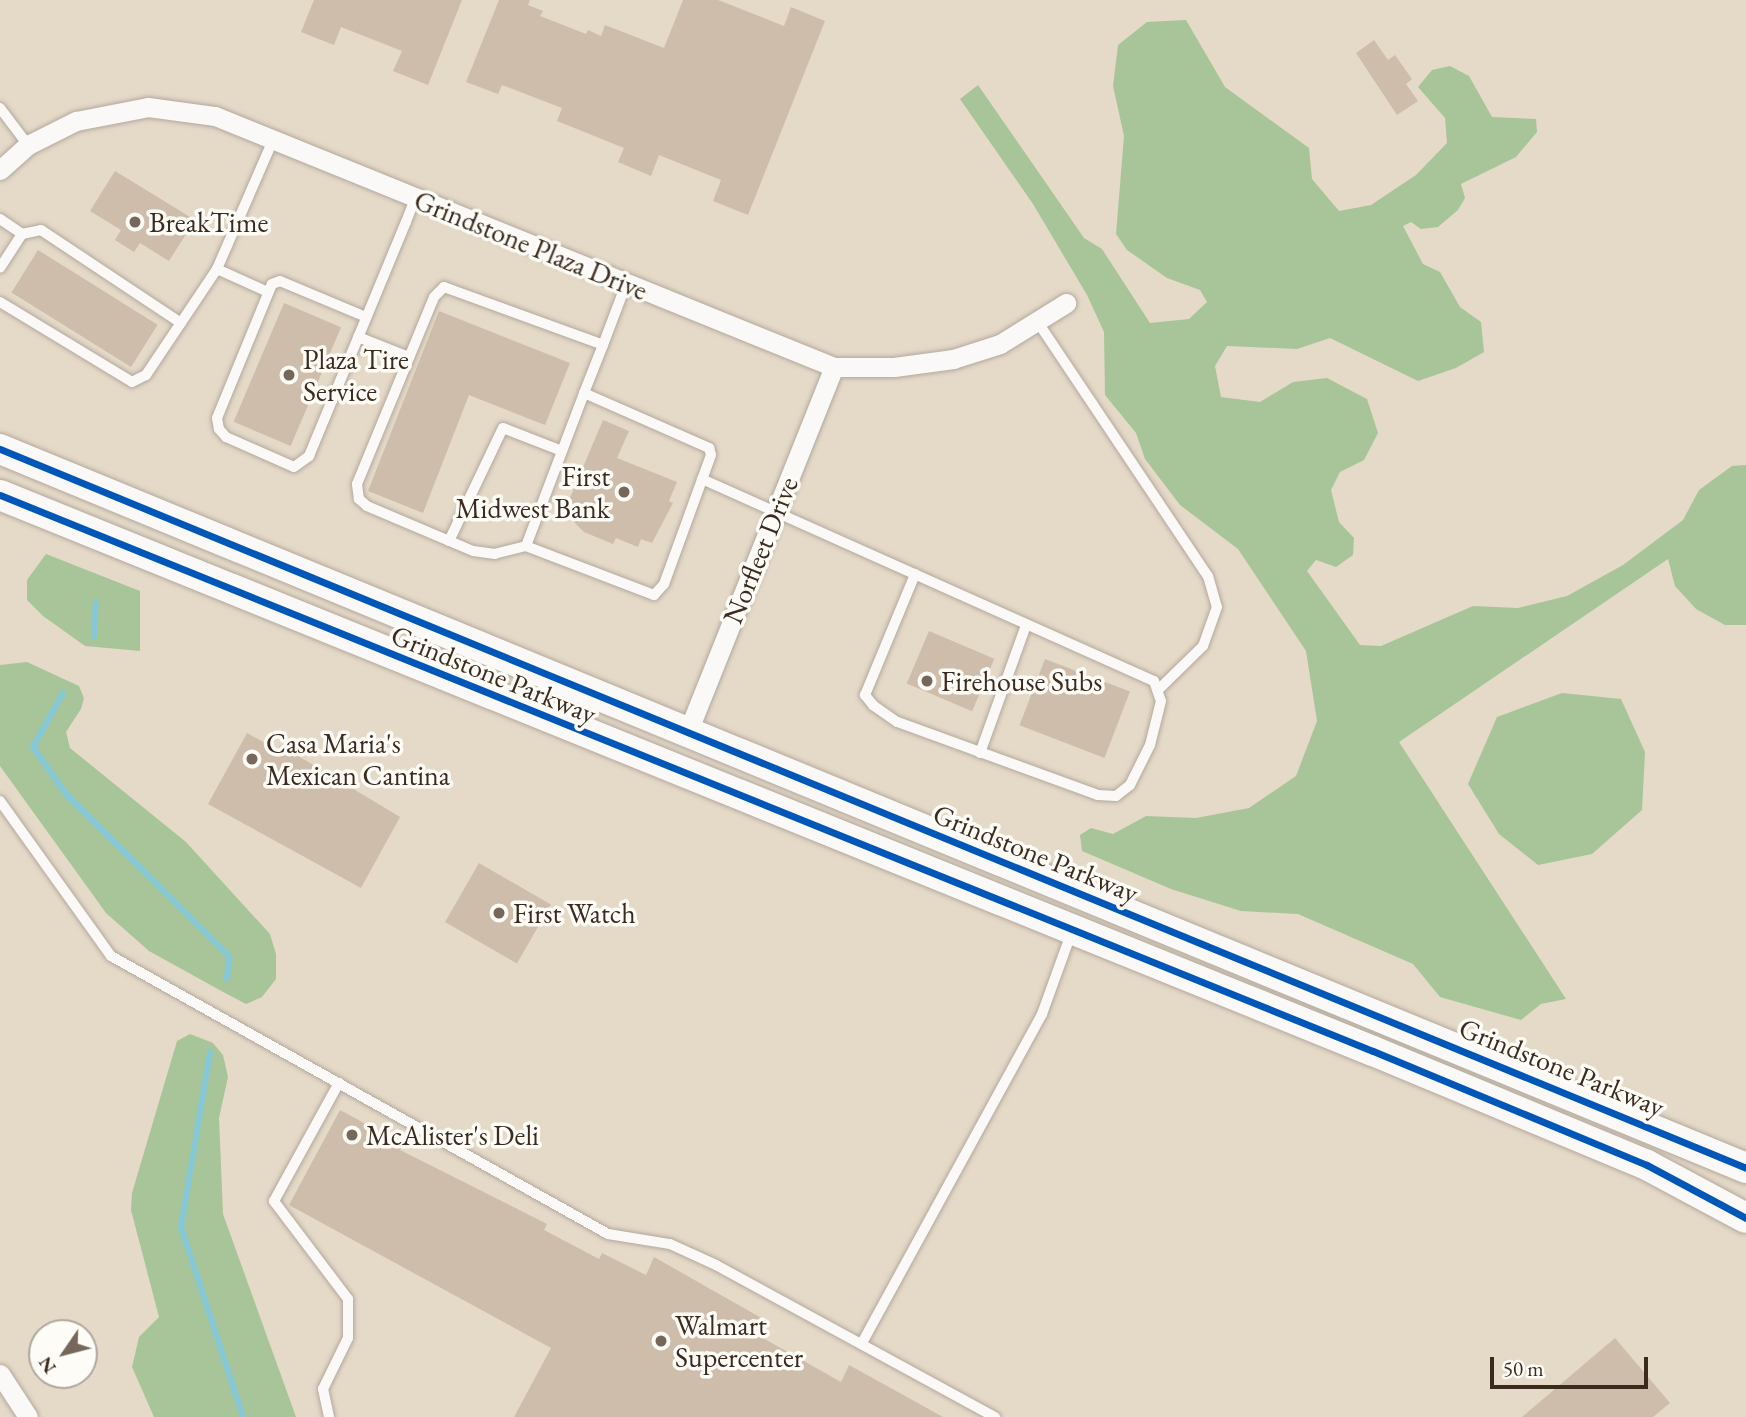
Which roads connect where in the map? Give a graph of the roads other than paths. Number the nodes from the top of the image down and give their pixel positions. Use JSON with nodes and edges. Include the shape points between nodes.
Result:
{"nodes":[{"id":1,"x":0,"y":108,"type":"edge"},
{"id":2,"x":273,"y":140,"type":"junction"},
{"id":3,"x":28,"y":145,"type":"junction"},
{"id":4,"x":0,"y":170,"type":"edge"},
{"id":5,"x":415,"y":198,"type":"junction"},
{"id":6,"x":0,"y":219,"type":"edge"},
{"id":7,"x":22,"y":234,"type":"junction"},
{"id":8,"x":0,"y":268,"type":"edge"},
{"id":9,"x":217,"y":269,"type":"junction"},
{"id":10,"x":626,"y":284,"type":"junction"},
{"id":11,"x":268,"y":292,"type":"junction"},
{"id":12,"x":0,"y":302,"type":"edge"},
{"id":13,"x":1066,"y":303,"type":"dead end"},
{"id":14,"x":366,"y":317,"type":"junction"},
{"id":15,"x":1037,"y":321,"type":"junction"},
{"id":16,"x":181,"y":323,"type":"junction"},
{"id":17,"x":358,"y":337,"type":"junction"},
{"id":18,"x":603,"y":345,"type":"junction"},
{"id":19,"x":409,"y":357,"type":"junction"},
{"id":20,"x":834,"y":367,"type":"junction"},
{"id":21,"x":584,"y":393,"type":"junction"},
{"id":22,"x":0,"y":449,"type":"edge"},
{"id":23,"x":562,"y":450,"type":"junction"},
{"id":24,"x":702,"y":479,"type":"junction"},
{"id":25,"x":0,"y":495,"type":"edge"},
{"id":26,"x":776,"y":512,"type":"junction"},
{"id":27,"x":449,"y":541,"type":"junction"},
{"id":28,"x":526,"y":545,"type":"junction"},
{"id":29,"x":915,"y":574,"type":"junction"},
{"id":30,"x":1026,"y":625,"type":"junction"},
{"id":31,"x":1159,"y":689,"type":"junction"},
{"id":32,"x":687,"y":734,"type":"junction"},
{"id":33,"x":980,"y":754,"type":"junction"},
{"id":34,"x":0,"y":801,"type":"edge"},
{"id":35,"x":1072,"y":930,"type":"junction"},
{"id":36,"x":339,"y":1083,"type":"junction"},
{"id":37,"x":1746,"y":1168,"type":"edge"},
{"id":38,"x":1746,"y":1218,"type":"edge"},
{"id":39,"x":862,"y":1342,"type":"junction"},
{"id":40,"x":0,"y":1374,"type":"edge"},
{"id":41,"x":28,"y":1417,"type":"edge"},
{"id":42,"x":328,"y":1417,"type":"edge"},
{"id":43,"x":995,"y":1417,"type":"edge"}],
"edges":[{"from":1,"to":3,"type":"lane"},
{"from":2,"to":3,"type":"street","name":"Grindstone Plaza Drive","via":[[215,116],[148,107],[76,121]]},
{"from":2,"to":5,"type":"street","name":"Grindstone Plaza Drive"},
{"from":2,"to":9,"type":"lane"},
{"from":3,"to":4,"type":"street","name":"Grindstone Plaza Drive"},
{"from":5,"to":10,"type":"street","name":"Grindstone Plaza Drive"},
{"from":5,"to":14,"type":"lane"},
{"from":6,"to":7,"type":"lane"},
{"from":7,"to":8,"type":"lane"},
{"from":7,"to":16,"type":"lane","via":[[41,230]]},
{"from":9,"to":11,"type":"lane"},
{"from":9,"to":16,"type":"lane"},
{"from":10,"to":18,"type":"lane"},
{"from":10,"to":20,"type":"street","name":"Grindstone Plaza Drive"},
{"from":11,"to":14,"type":"lane","via":[[280,281]]},
{"from":11,"to":17,"type":"lane","via":[[217,418],[226,438],[294,467],[301,464],[309,456]]},
{"from":12,"to":16,"type":"lane","via":[[132,382],[146,375]]},
{"from":13,"to":15,"type":"street","name":"Grindstone Plaza Drive"},
{"from":14,"to":17,"type":"lane"},
{"from":15,"to":20,"type":"street","name":"Grindstone Plaza Drive","via":[[1000,345],[953,359],[894,367]]},
{"from":15,"to":31,"type":"lane","via":[[1208,576],[1217,607],[1203,646]]},
{"from":17,"to":19,"type":"lane"},
{"from":18,"to":19,"type":"lane","via":[[444,287],[433,297]]},
{"from":18,"to":21,"type":"lane"},
{"from":19,"to":27,"type":"lane","via":[[356,491],[367,506]]},
{"from":20,"to":26,"type":"street","name":"Norfleet Drive"},
{"from":21,"to":23,"type":"lane"},
{"from":21,"to":24,"type":"lane","via":[[704,443],[711,455]]},
{"from":22,"to":32,"type":"main road","name":"Grindstone Parkway"},
{"from":23,"to":27,"type":"lane","via":[[503,428]]},
{"from":23,"to":28,"type":"lane"},
{"from":24,"to":26,"type":"lane"},
{"from":24,"to":28,"type":"lane","via":[[664,584],[654,595]]},
{"from":25,"to":35,"type":"main road","name":"Grindstone Parkway"},
{"from":26,"to":29,"type":"lane"},
{"from":26,"to":32,"type":"street","name":"Norfleet Drive"},
{"from":27,"to":28,"type":"lane","via":[[485,554]]},
{"from":29,"to":30,"type":"lane"},
{"from":29,"to":33,"type":"lane","via":[[865,695],[897,722]]},
{"from":30,"to":31,"type":"lane","via":[[1154,681]]},
{"from":30,"to":33,"type":"lane"},
{"from":31,"to":33,"type":"lane","via":[[1161,701],[1150,745],[1137,774],[1116,796],[1098,795]]},
{"from":32,"to":37,"type":"main road","name":"Grindstone Parkway"},
{"from":34,"to":36,"type":"lane","via":[[111,956]]},
{"from":35,"to":38,"type":"main road","name":"Grindstone Parkway","via":[[1647,1165]]},
{"from":35,"to":39,"type":"lane","via":[[1042,1014]]},
{"from":36,"to":39,"type":"lane","via":[[608,1234],[670,1244]]},
{"from":36,"to":42,"type":"lane","via":[[274,1201],[348,1299],[348,1338],[323,1389]]},
{"from":39,"to":43,"type":"lane"},
{"from":40,"to":41,"type":"street"}]}
